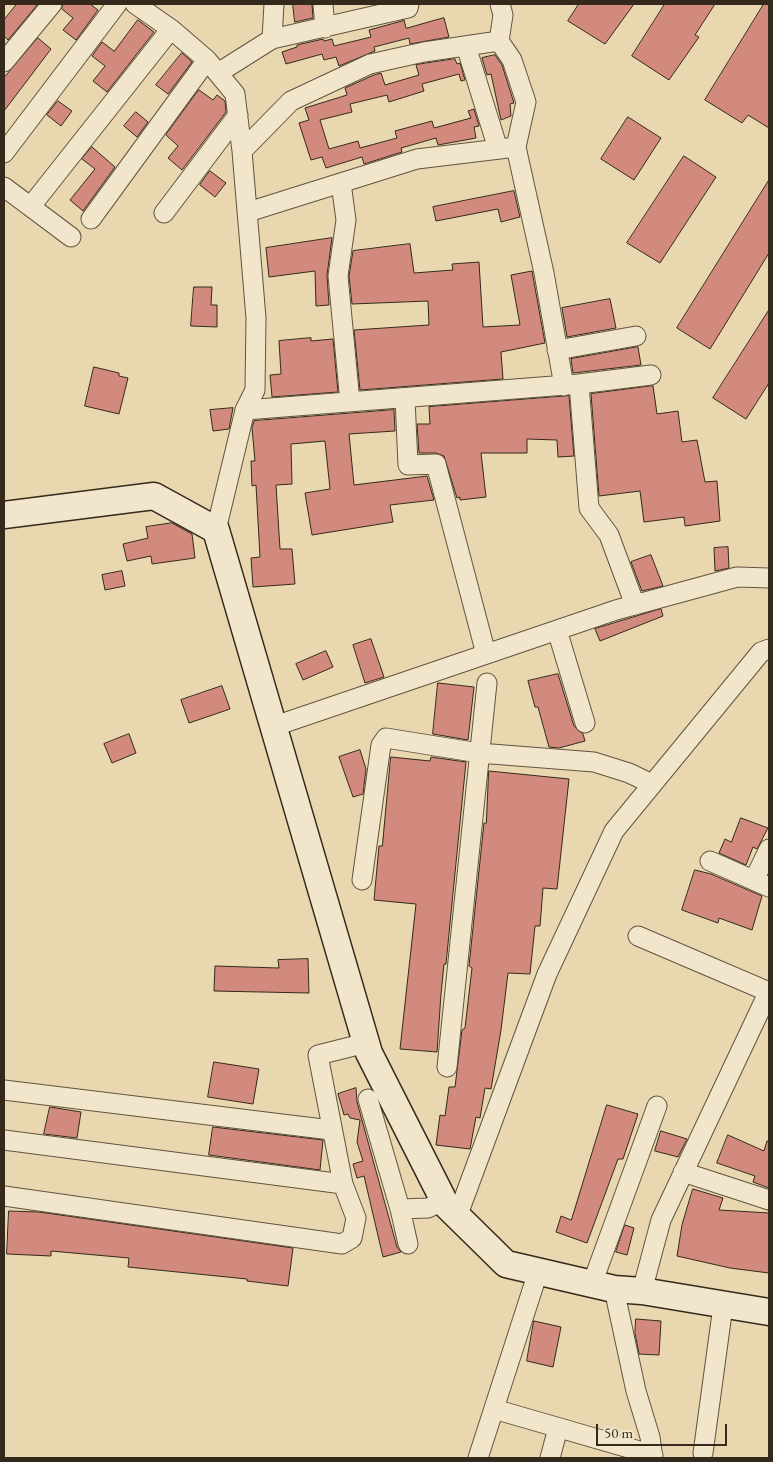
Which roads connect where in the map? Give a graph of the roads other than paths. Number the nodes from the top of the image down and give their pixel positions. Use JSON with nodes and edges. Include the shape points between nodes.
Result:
{"nodes":[{"id":1,"x":52,"y":4,"type":"edge"},
{"id":2,"x":117,"y":4,"type":"edge"},
{"id":3,"x":135,"y":4,"type":"edge"},
{"id":4,"x":274,"y":4,"type":"edge"},
{"id":5,"x":323,"y":4,"type":"edge"},
{"id":6,"x":408,"y":4,"type":"edge"},
{"id":7,"x":500,"y":4,"type":"edge"},
{"id":8,"x":325,"y":28,"type":"junction"},
{"id":9,"x":171,"y":29,"type":"junction"},
{"id":10,"x":272,"y":39,"type":"junction"},
{"id":11,"x":499,"y":41,"type":"junction"},
{"id":12,"x":466,"y":46,"type":"junction"},
{"id":13,"x":4,"y":62,"type":"edge"},
{"id":14,"x":212,"y":67,"type":"junction"},
{"id":15,"x":238,"y":116,"type":"junction"},
{"id":16,"x":507,"y":148,"type":"junction"},
{"id":17,"x":242,"y":152,"type":"junction"},
{"id":18,"x":4,"y":153,"type":"edge"},
{"id":19,"x":341,"y":183,"type":"junction"},
{"id":20,"x":4,"y":186,"type":"edge"},
{"id":21,"x":31,"y":206,"type":"junction"},
{"id":22,"x":248,"y":212,"type":"junction"},
{"id":23,"x":164,"y":213,"type":"dead end"},
{"id":24,"x":91,"y":219,"type":"dead end"},
{"id":25,"x":71,"y":237,"type":"dead end"},
{"id":26,"x":636,"y":336,"type":"dead end"},
{"id":27,"x":557,"y":350,"type":"junction"},
{"id":28,"x":651,"y":375,"type":"dead end"},
{"id":29,"x":571,"y":385,"type":"junction"},
{"id":30,"x":405,"y":398,"type":"junction"},
{"id":31,"x":350,"y":402,"type":"junction"},
{"id":32,"x":246,"y":410,"type":"junction"},
{"id":33,"x":4,"y":515,"type":"edge"},
{"id":34,"x":216,"y":530,"type":"junction"},
{"id":35,"x":769,"y":578,"type":"edge"},
{"id":36,"x":635,"y":605,"type":"junction"},
{"id":37,"x":557,"y":630,"type":"junction"},
{"id":38,"x":769,"y":648,"type":"edge"},
{"id":39,"x":486,"y":654,"type":"junction"},
{"id":40,"x":487,"y":683,"type":"dead end"},
{"id":41,"x":586,"y":723,"type":"dead end"},
{"id":42,"x":275,"y":726,"type":"junction"},
{"id":43,"x":479,"y":753,"type":"junction"},
{"id":44,"x":652,"y":784,"type":"junction"},
{"id":45,"x":769,"y":848,"type":"edge"},
{"id":46,"x":710,"y":861,"type":"dead end"},
{"id":47,"x":362,"y":880,"type":"dead end"},
{"id":48,"x":762,"y":884,"type":"edge"},
{"id":49,"x":638,"y":936,"type":"dead end"},
{"id":50,"x":769,"y":992,"type":"edge"},
{"id":51,"x":366,"y":1043,"type":"junction"},
{"id":52,"x":447,"y":1067,"type":"dead end"},
{"id":53,"x":4,"y":1090,"type":"edge"},
{"id":54,"x":368,"y":1099,"type":"dead end"},
{"id":55,"x":657,"y":1106,"type":"dead end"},
{"id":56,"x":331,"y":1130,"type":"junction"},
{"id":57,"x":4,"y":1140,"type":"edge"},
{"id":58,"x":683,"y":1172,"type":"junction"},
{"id":59,"x":343,"y":1184,"type":"junction"},
{"id":60,"x":4,"y":1196,"type":"edge"},
{"id":61,"x":769,"y":1200,"type":"edge"},
{"id":62,"x":400,"y":1209,"type":"junction"},
{"id":63,"x":450,"y":1209,"type":"junction"},
{"id":64,"x":408,"y":1244,"type":"dead end"},
{"id":65,"x":538,"y":1272,"type":"junction"},
{"id":66,"x":603,"y":1287,"type":"junction"},
{"id":67,"x":642,"y":1290,"type":"junction"},
{"id":68,"x":723,"y":1306,"type":"junction"},
{"id":69,"x":769,"y":1312,"type":"edge"},
{"id":70,"x":494,"y":1409,"type":"junction"},
{"id":71,"x":558,"y":1428,"type":"junction"},
{"id":72,"x":703,"y":1453,"type":"dead end"},
{"id":73,"x":653,"y":1456,"type":"edge"},
{"id":74,"x":478,"y":1458,"type":"edge"},
{"id":75,"x":550,"y":1458,"type":"edge"}],
"edges":[{"from":1,"to":13,"type":"street"},
{"from":2,"to":18,"type":"street"},
{"from":3,"to":9,"type":"street"},
{"from":4,"to":10,"type":"street"},
{"from":5,"to":8,"type":"street"},
{"from":6,"to":8,"type":"street","via":[[408,8]]},
{"from":7,"to":11,"type":"street","via":[[503,15]]},
{"from":8,"to":10,"type":"street"},
{"from":9,"to":14,"type":"street"},
{"from":9,"to":21,"type":"street"},
{"from":10,"to":14,"type":"street"},
{"from":11,"to":12,"type":"street"},
{"from":11,"to":16,"type":"street","via":[[512,60],[526,102]]},
{"from":12,"to":16,"type":"street"},
{"from":12,"to":17,"type":"street","via":[[370,64],[291,101]]},
{"from":14,"to":15,"type":"street","via":[[235,94]]},
{"from":14,"to":24,"type":"street"},
{"from":15,"to":17,"type":"street"},
{"from":15,"to":23,"type":"street"},
{"from":16,"to":19,"type":"street","via":[[417,159]]},
{"from":16,"to":27,"type":"street","via":[[544,273]]},
{"from":17,"to":22,"type":"street"},
{"from":19,"to":22,"type":"street"},
{"from":19,"to":31,"type":"street","via":[[346,220],[338,276]]},
{"from":20,"to":21,"type":"street"},
{"from":21,"to":25,"type":"street"},
{"from":22,"to":32,"type":"street","via":[[256,318],[255,390]]},
{"from":26,"to":27,"type":"street"},
{"from":27,"to":29,"type":"street"},
{"from":28,"to":29,"type":"street"},
{"from":29,"to":30,"type":"street"},
{"from":29,"to":36,"type":"street","via":[[589,508],[609,536]]},
{"from":30,"to":31,"type":"street"},
{"from":30,"to":39,"type":"street","via":[[408,465],[436,464]]},
{"from":31,"to":32,"type":"street"},
{"from":32,"to":34,"type":"street"},
{"from":33,"to":34,"type":"street","via":[[154,496]]},
{"from":34,"to":42,"type":"street"},
{"from":35,"to":36,"type":"street","via":[[737,577]]},
{"from":36,"to":37,"type":"street"},
{"from":37,"to":39,"type":"street"},
{"from":37,"to":41,"type":"street"},
{"from":38,"to":44,"type":"street","via":[[761,652]]},
{"from":39,"to":42,"type":"street"},
{"from":40,"to":43,"type":"street"},
{"from":42,"to":51,"type":"street"},
{"from":43,"to":44,"type":"street","via":[[594,762],[629,772]]},
{"from":43,"to":47,"type":"street","via":[[386,738],[381,745]]},
{"from":43,"to":52,"type":"street"},
{"from":44,"to":63,"type":"street","via":[[614,831],[547,974]]},
{"from":45,"to":48,"type":"street"},
{"from":46,"to":48,"type":"street"},
{"from":49,"to":50,"type":"street"},
{"from":50,"to":58,"type":"street"},
{"from":51,"to":56,"type":"street","via":[[318,1055]]},
{"from":51,"to":63,"type":"street"},
{"from":53,"to":56,"type":"street"},
{"from":54,"to":62,"type":"street"},
{"from":55,"to":66,"type":"street"},
{"from":56,"to":59,"type":"street"},
{"from":57,"to":59,"type":"street"},
{"from":58,"to":61,"type":"street"},
{"from":58,"to":67,"type":"street","via":[[661,1220]]},
{"from":59,"to":60,"type":"street","via":[[356,1218],[352,1238],[342,1244]]},
{"from":62,"to":63,"type":"street"},
{"from":62,"to":64,"type":"street"},
{"from":63,"to":65,"type":"street","via":[[506,1264]]},
{"from":65,"to":66,"type":"street"},
{"from":65,"to":70,"type":"street"},
{"from":66,"to":67,"type":"street"},
{"from":66,"to":73,"type":"street","via":[[650,1436]]},
{"from":67,"to":68,"type":"street"},
{"from":68,"to":69,"type":"street"},
{"from":68,"to":72,"type":"street"},
{"from":70,"to":71,"type":"street"},
{"from":70,"to":74,"type":"street"},
{"from":71,"to":73,"type":"street"},
{"from":71,"to":75,"type":"street"}]}
